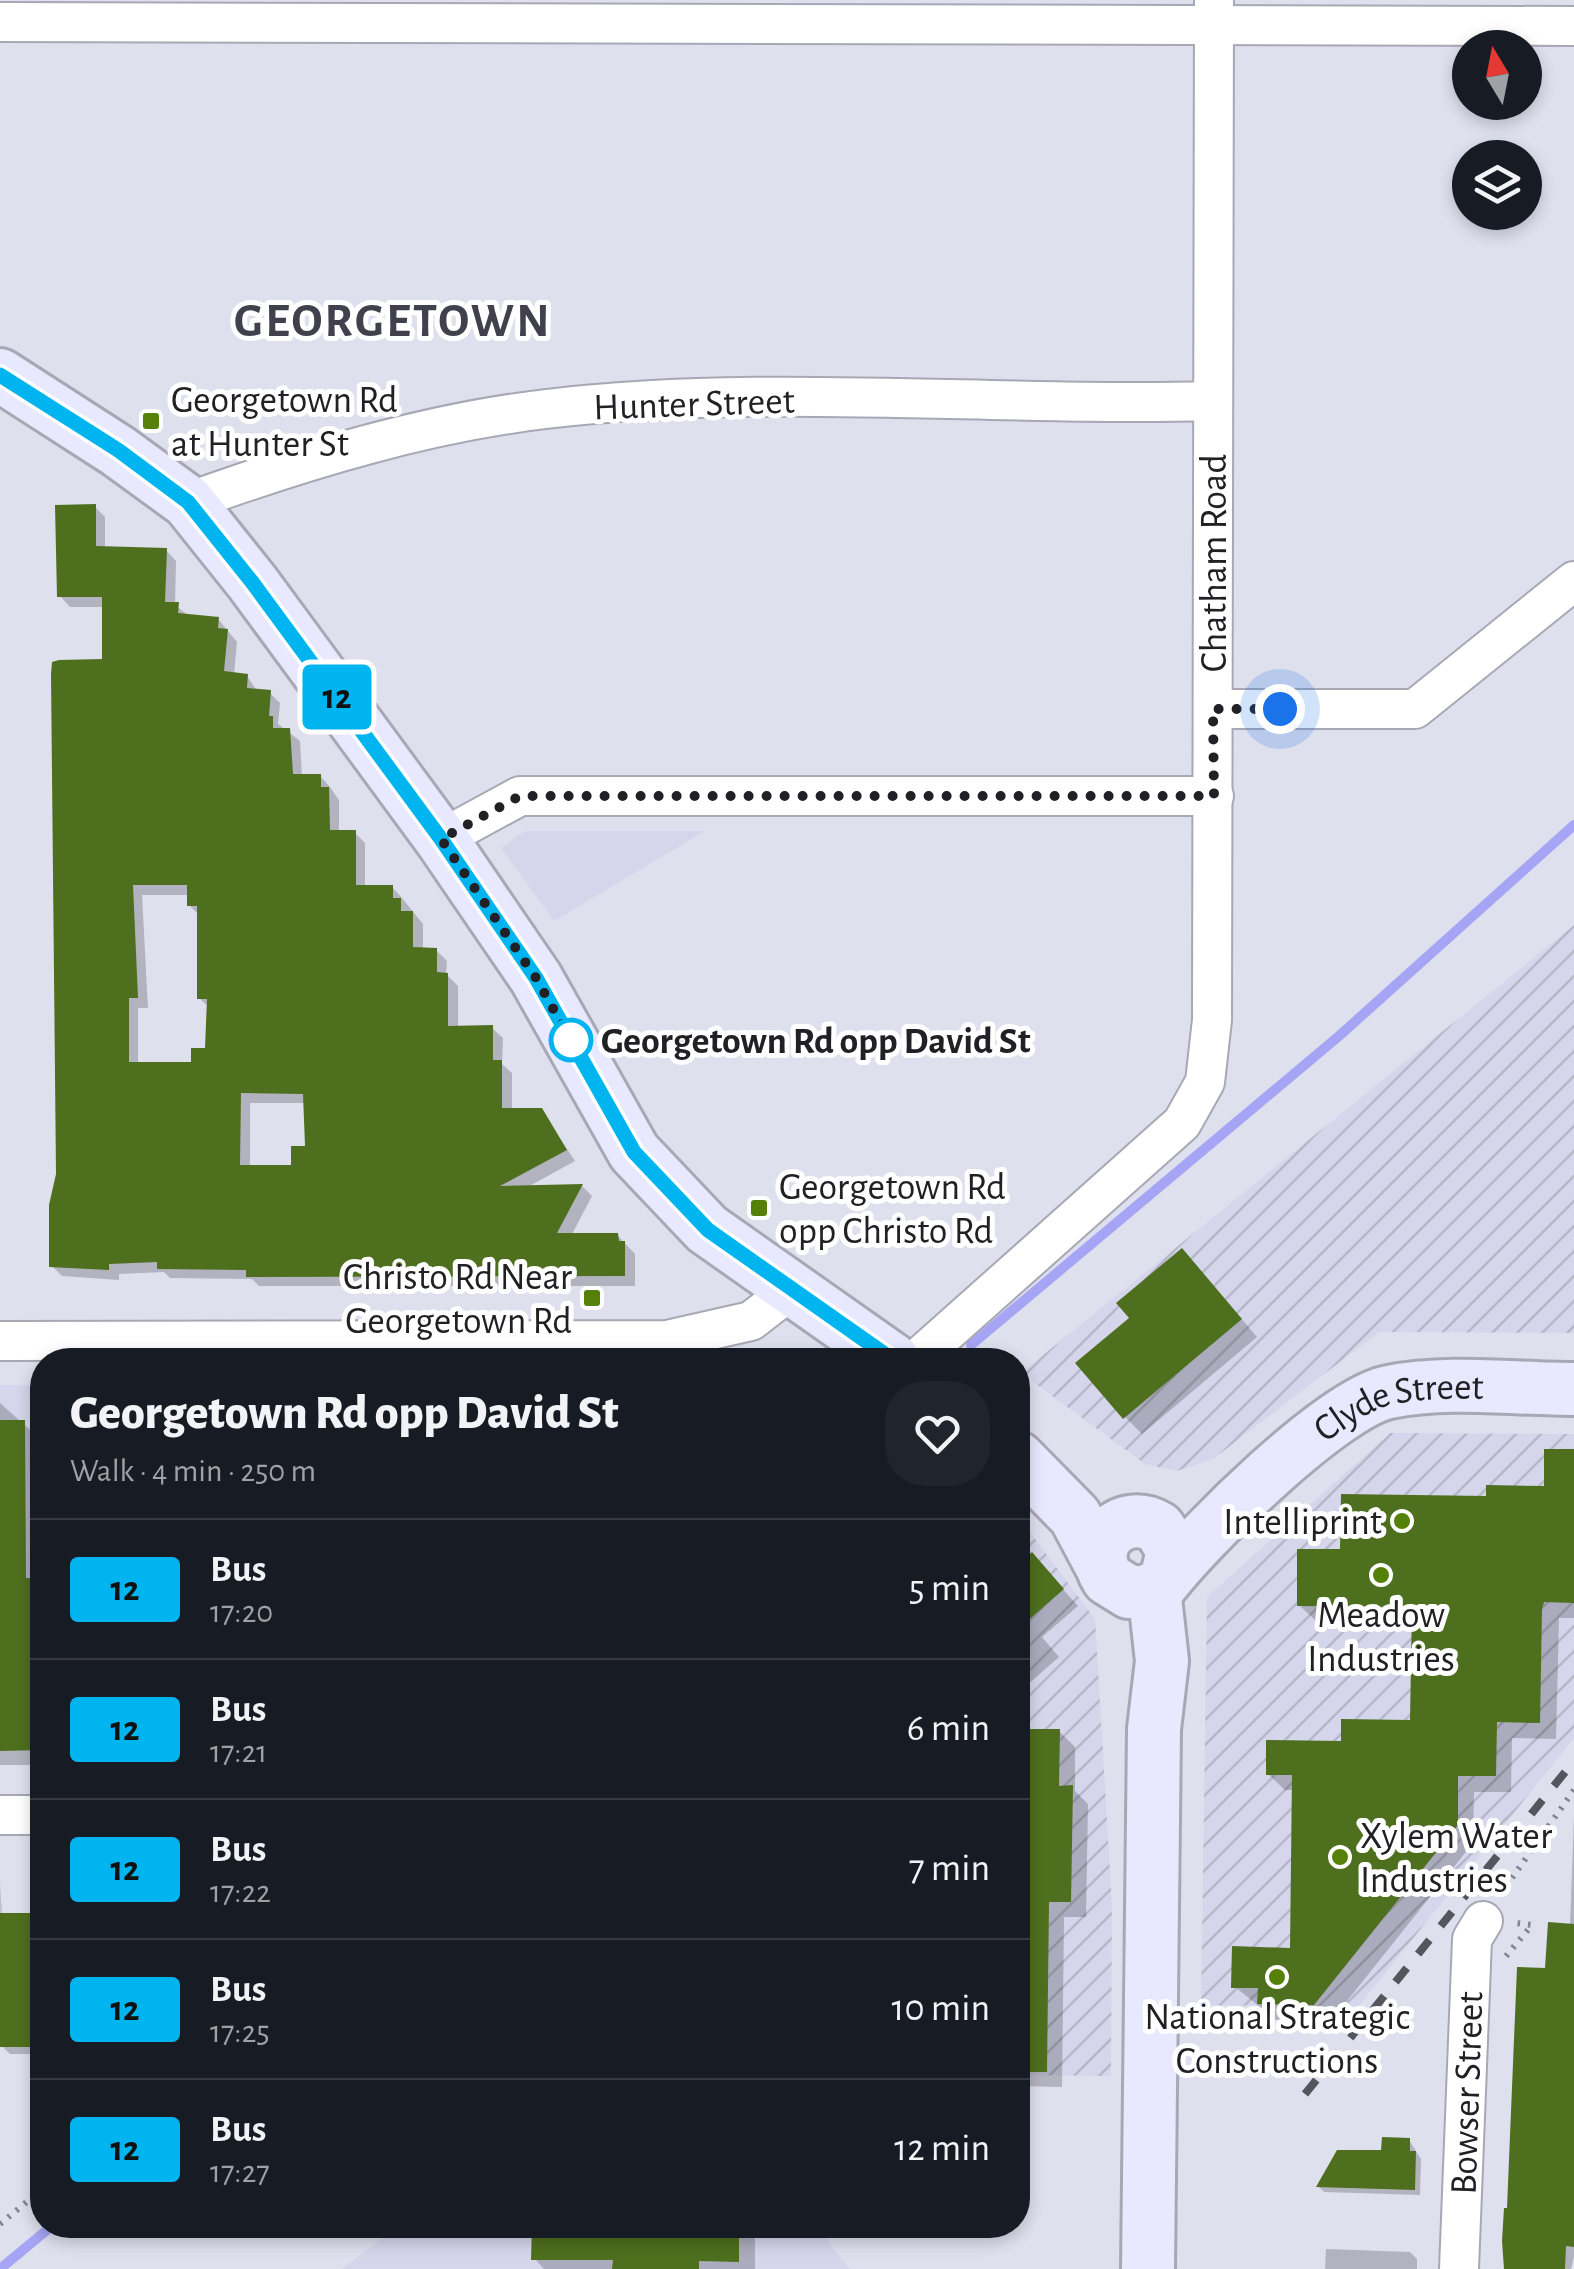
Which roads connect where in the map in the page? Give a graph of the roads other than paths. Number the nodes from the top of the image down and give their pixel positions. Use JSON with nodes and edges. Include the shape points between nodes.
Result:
{"nodes":[{"id":1,"x":1214,"y":12,"type":"edge"},
{"id":2,"x":122,"y":13,"type":"edge"},
{"id":3,"x":0,"y":22,"type":"edge"},
{"id":4,"x":1574,"y":26,"type":"edge"},
{"id":5,"x":0,"y":374,"type":"edge"},
{"id":6,"x":1212,"y":401,"type":"junction"},
{"id":7,"x":188,"y":502,"type":"junction"},
{"id":8,"x":1574,"y":581,"type":"edge"},
{"id":9,"x":1213,"y":709,"type":"junction"},
{"id":10,"x":1214,"y":796,"type":"junction"},
{"id":11,"x":441,"y":839,"type":"junction"},
{"id":12,"x":790,"y":1290,"type":"junction"},
{"id":13,"x":0,"y":1342,"type":"edge"},
{"id":14,"x":137,"y":1348,"type":"edge"},
{"id":15,"x":332,"y":1348,"type":"edge"},
{"id":16,"x":875,"y":1348,"type":"edge"},
{"id":17,"x":929,"y":1348,"type":"edge"},
{"id":18,"x":1574,"y":1389,"type":"edge"},
{"id":19,"x":1030,"y":1457,"type":"edge"},
{"id":20,"x":1030,"y":1470,"type":"edge"},
{"id":21,"x":1135,"y":1559,"type":"junction"},
{"id":22,"x":0,"y":1815,"type":"edge"},
{"id":23,"x":30,"y":1815,"type":"edge"},
{"id":24,"x":1484,"y":1921,"type":"road end"},
{"id":25,"x":1148,"y":2269,"type":"edge"},
{"id":26,"x":1459,"y":2269,"type":"edge"}],
"edges":[{"from":1,"to":2,"type":"street"},
{"from":1,"to":4,"type":"street"},
{"from":1,"to":6,"type":"street","name":"Chatham Road"},
{"from":2,"to":3,"type":"street"},
{"from":5,"to":7,"type":"street"},
{"from":6,"to":7,"type":"street","name":"Hunter Street","via":[[718,398],[545,409],[392,439]]},
{"from":6,"to":9,"type":"street","name":"Chatham Road"},
{"from":7,"to":11,"type":"street"},
{"from":8,"to":9,"type":"street","via":[[1415,709]]},
{"from":9,"to":10,"type":"street","name":"Chatham Road"},
{"from":10,"to":11,"type":"street","via":[[520,796]]},
{"from":10,"to":17,"type":"street","name":"Chatham Road","via":[[1212,1020],[1205,1082],[1182,1123]]},
{"from":11,"to":12,"type":"street","via":[[536,978],[634,1152],[708,1230]]},
{"from":12,"to":15,"type":"street","via":[[751,1321],[667,1340]]},
{"from":12,"to":16,"type":"street"},
{"from":13,"to":14,"type":"street"},
{"from":18,"to":21,"type":"street","name":"Clyde Street","via":[[1386,1392],[1348,1412],[1250,1492],[1207,1510]]},
{"from":19,"to":21,"type":"street","via":[[1077,1484]]},
{"from":20,"to":21,"type":"street","via":[[1075,1516]]},
{"from":21,"to":25,"type":"street","via":[[1162,1661],[1154,1729]]},
{"from":22,"to":23,"type":"street"},
{"from":24,"to":26,"type":"street","name":"Bowser Street","via":[[1472,1939]]}]}
